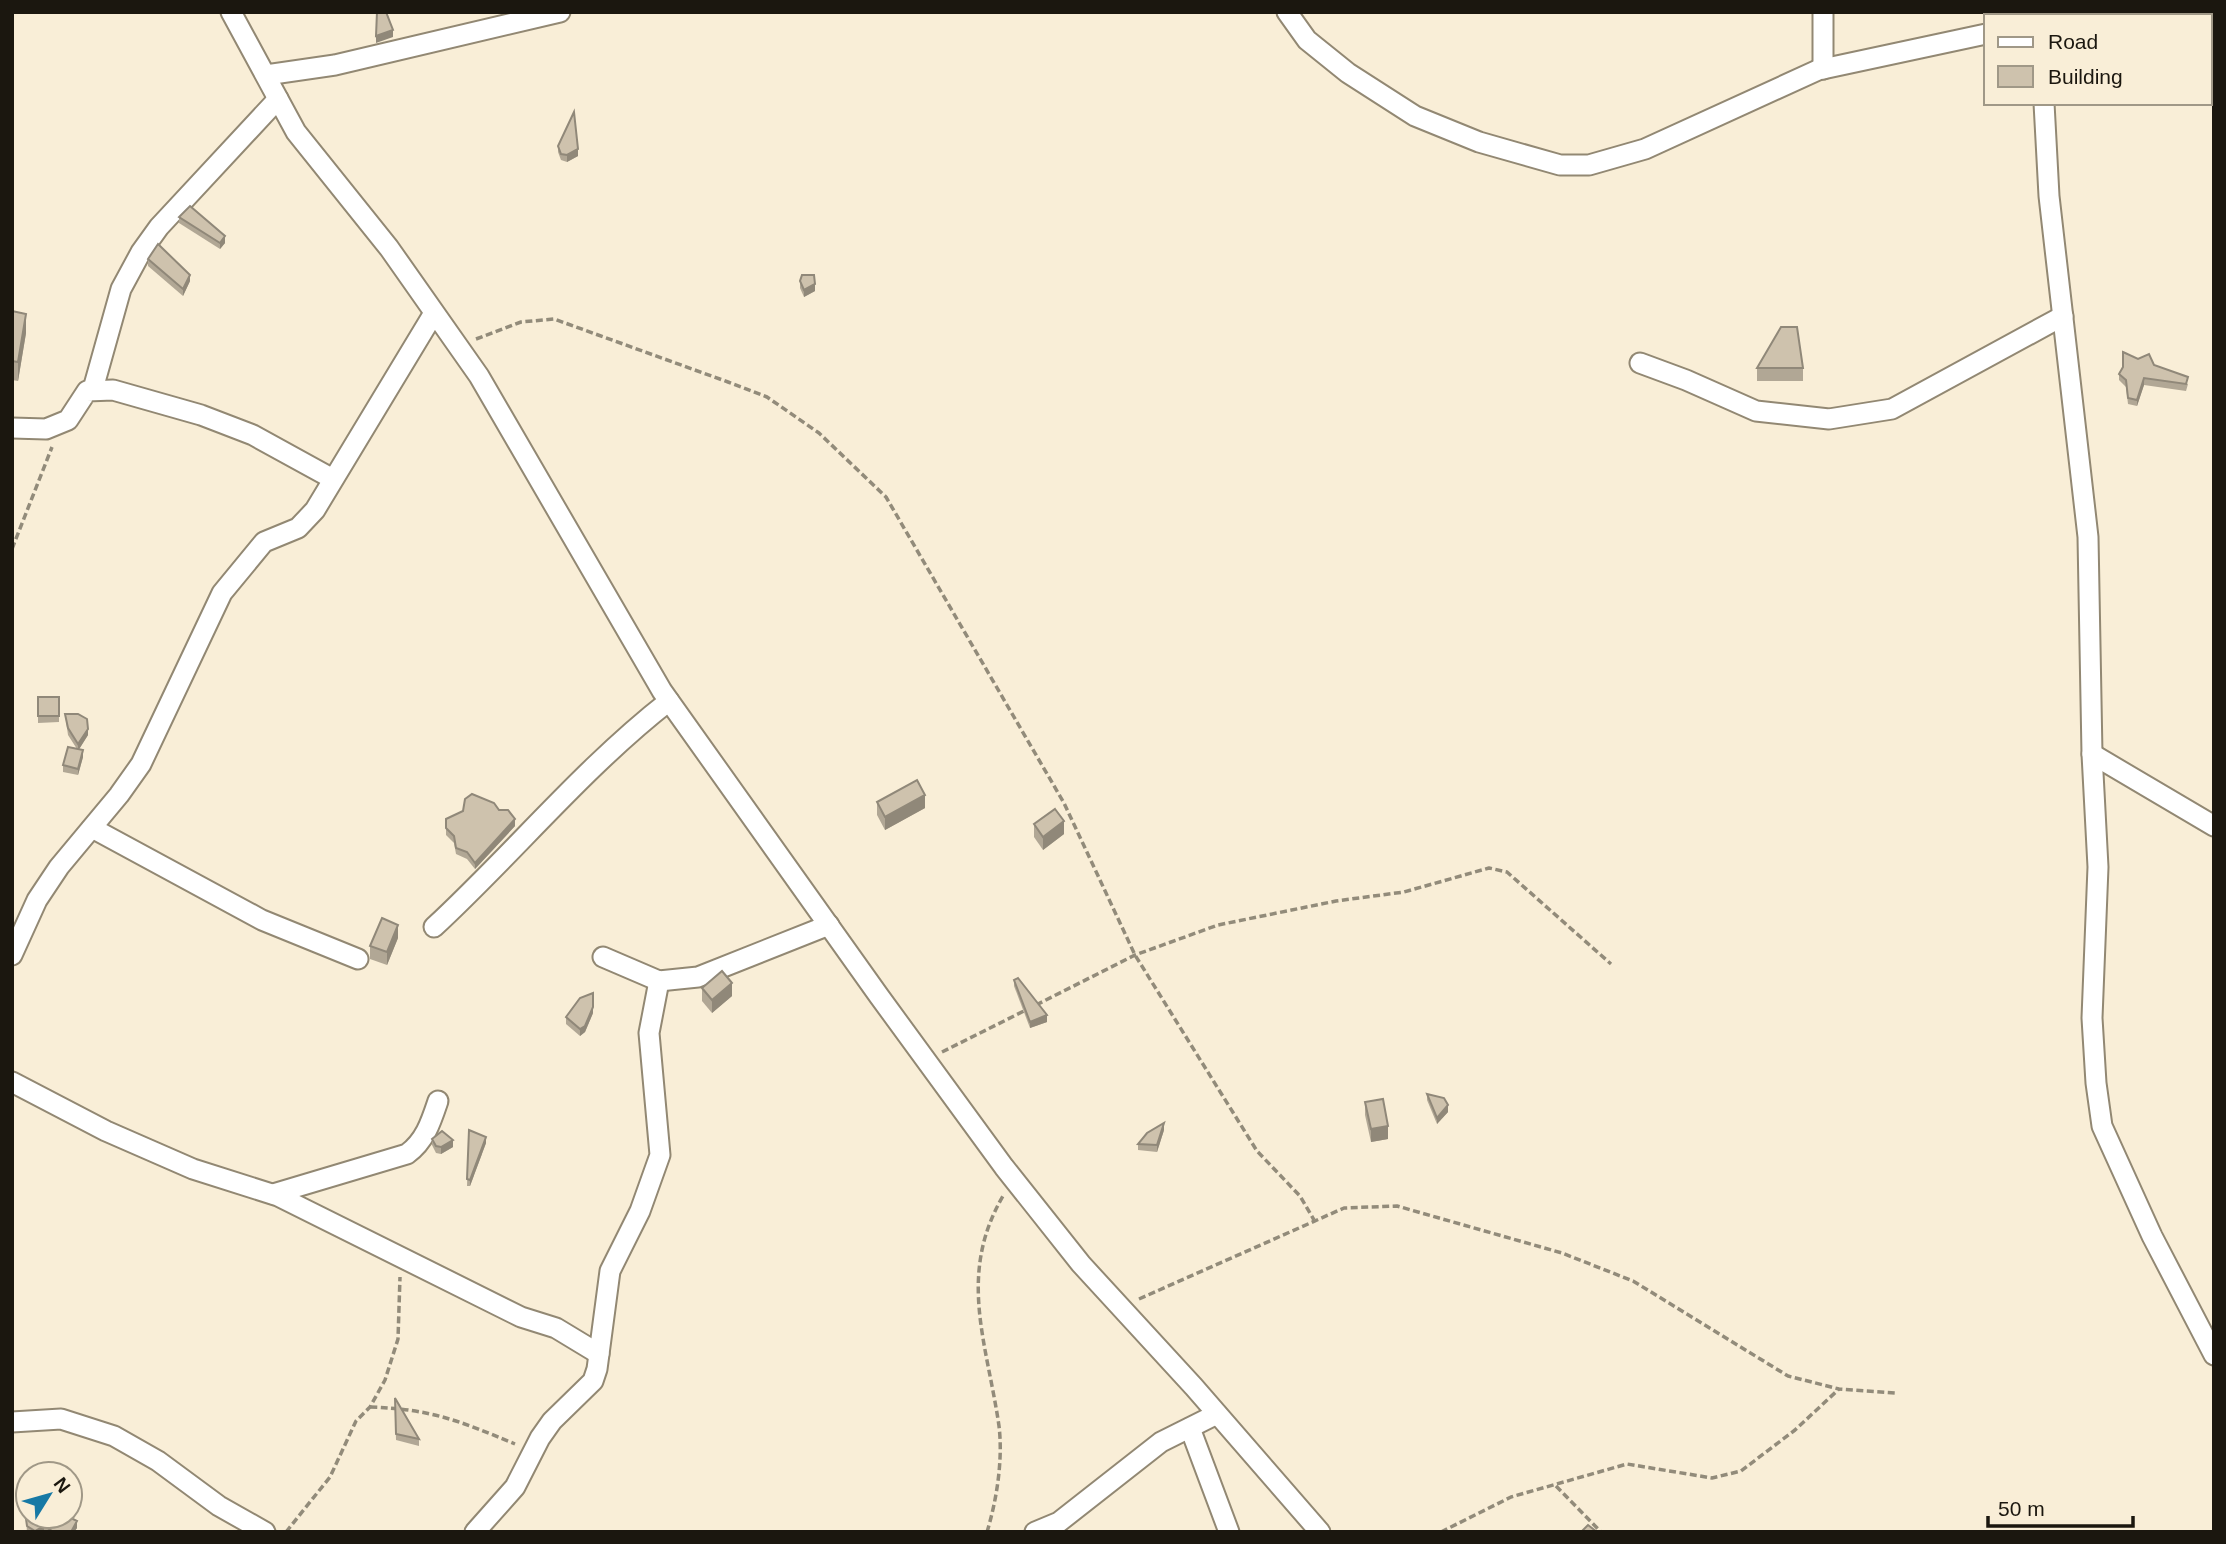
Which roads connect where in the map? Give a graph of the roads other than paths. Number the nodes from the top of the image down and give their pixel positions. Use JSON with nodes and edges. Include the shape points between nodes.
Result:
{"nodes":[{"id":1,"x":231,"y":12,"type":"edge"},
{"id":2,"x":560,"y":12,"type":"edge"},
{"id":3,"x":1287,"y":12,"type":"edge"},
{"id":4,"x":1823,"y":12,"type":"edge"},
{"id":5,"x":1984,"y":34,"type":"edge"},
{"id":6,"x":1823,"y":69,"type":"junction"},
{"id":7,"x":265,"y":75,"type":"junction"},
{"id":8,"x":278,"y":99,"type":"junction"},
{"id":9,"x":2045,"y":105,"type":"edge"},
{"id":10,"x":434,"y":313,"type":"junction"},
{"id":11,"x":2063,"y":316,"type":"junction"},
{"id":12,"x":1640,"y":363,"type":"dead end"},
{"id":13,"x":93,"y":389,"type":"junction"},
{"id":14,"x":12,"y":428,"type":"edge"},
{"id":15,"x":332,"y":479,"type":"junction"},
{"id":16,"x":669,"y":701,"type":"junction"},
{"id":17,"x":2092,"y":754,"type":"junction"},
{"id":18,"x":2214,"y":826,"type":"edge"},
{"id":19,"x":92,"y":828,"type":"junction"},
{"id":20,"x":829,"y":925,"type":"junction"},
{"id":21,"x":434,"y":927,"type":"dead end"},
{"id":22,"x":12,"y":955,"type":"edge"},
{"id":23,"x":603,"y":957,"type":"dead end"},
{"id":24,"x":358,"y":959,"type":"dead end"},
{"id":25,"x":659,"y":981,"type":"junction"},
{"id":26,"x":12,"y":1082,"type":"edge"},
{"id":27,"x":438,"y":1101,"type":"dead end"},
{"id":28,"x":273,"y":1194,"type":"junction"},
{"id":29,"x":599,"y":1354,"type":"junction"},
{"id":30,"x":2214,"y":1355,"type":"edge"},
{"id":31,"x":1217,"y":1414,"type":"junction"},
{"id":32,"x":12,"y":1422,"type":"edge"},
{"id":33,"x":1190,"y":1428,"type":"junction"},
{"id":34,"x":265,"y":1532,"type":"edge"},
{"id":35,"x":475,"y":1532,"type":"edge"},
{"id":36,"x":1035,"y":1532,"type":"edge"},
{"id":37,"x":1228,"y":1532,"type":"edge"},
{"id":38,"x":1320,"y":1532,"type":"edge"}],
"edges":[{"from":1,"to":7,"type":"street"},
{"from":2,"to":7,"type":"street","via":[[335,65]]},
{"from":3,"to":6,"type":"street","via":[[1307,40],[1415,116],[1479,142],[1560,165],[1589,165],[1645,149]]},
{"from":4,"to":6,"type":"street"},
{"from":5,"to":6,"type":"street"},
{"from":7,"to":8,"type":"street"},
{"from":8,"to":10,"type":"street","via":[[296,132],[389,248]]},
{"from":8,"to":13,"type":"street","via":[[141,252],[121,289]]},
{"from":9,"to":11,"type":"street","via":[[2049,196]]},
{"from":10,"to":15,"type":"street"},
{"from":10,"to":16,"type":"street","via":[[479,376]]},
{"from":11,"to":12,"type":"street","via":[[1892,409],[1829,419],[1756,411]]},
{"from":11,"to":17,"type":"street","via":[[2088,537]]},
{"from":13,"to":14,"type":"street","via":[[68,420],[56,426]]},
{"from":13,"to":15,"type":"street","via":[[113,390],[201,415],[253,435]]},
{"from":15,"to":19,"type":"street","via":[[315,510],[298,528],[264,542],[222,593],[158,733],[134,775]]},
{"from":16,"to":20,"type":"street"},
{"from":16,"to":21,"type":"street","via":[[608,752]]},
{"from":17,"to":18,"type":"street"},
{"from":17,"to":30,"type":"street","via":[[2098,866],[2092,1018],[2102,1126]]},
{"from":19,"to":22,"type":"street","via":[[37,900]]},
{"from":19,"to":24,"type":"street","via":[[262,920]]},
{"from":20,"to":25,"type":"street","via":[[698,977]]},
{"from":20,"to":31,"type":"street","via":[[1013,1179],[1081,1264]]},
{"from":23,"to":25,"type":"street"},
{"from":25,"to":29,"type":"street","via":[[649,1033],[660,1155],[640,1211],[610,1271]]},
{"from":26,"to":28,"type":"street","via":[[193,1169]]},
{"from":27,"to":28,"type":"street","via":[[427,1132],[407,1154]]},
{"from":28,"to":29,"type":"street","via":[[521,1317],[556,1328]]},
{"from":29,"to":35,"type":"street","via":[[593,1381],[552,1421],[515,1487]]},
{"from":31,"to":33,"type":"street"},
{"from":31,"to":38,"type":"street"},
{"from":32,"to":34,"type":"street","via":[[61,1419],[114,1436]]},
{"from":33,"to":36,"type":"street","via":[[1161,1442],[1059,1522]]},
{"from":33,"to":37,"type":"street"}]}
